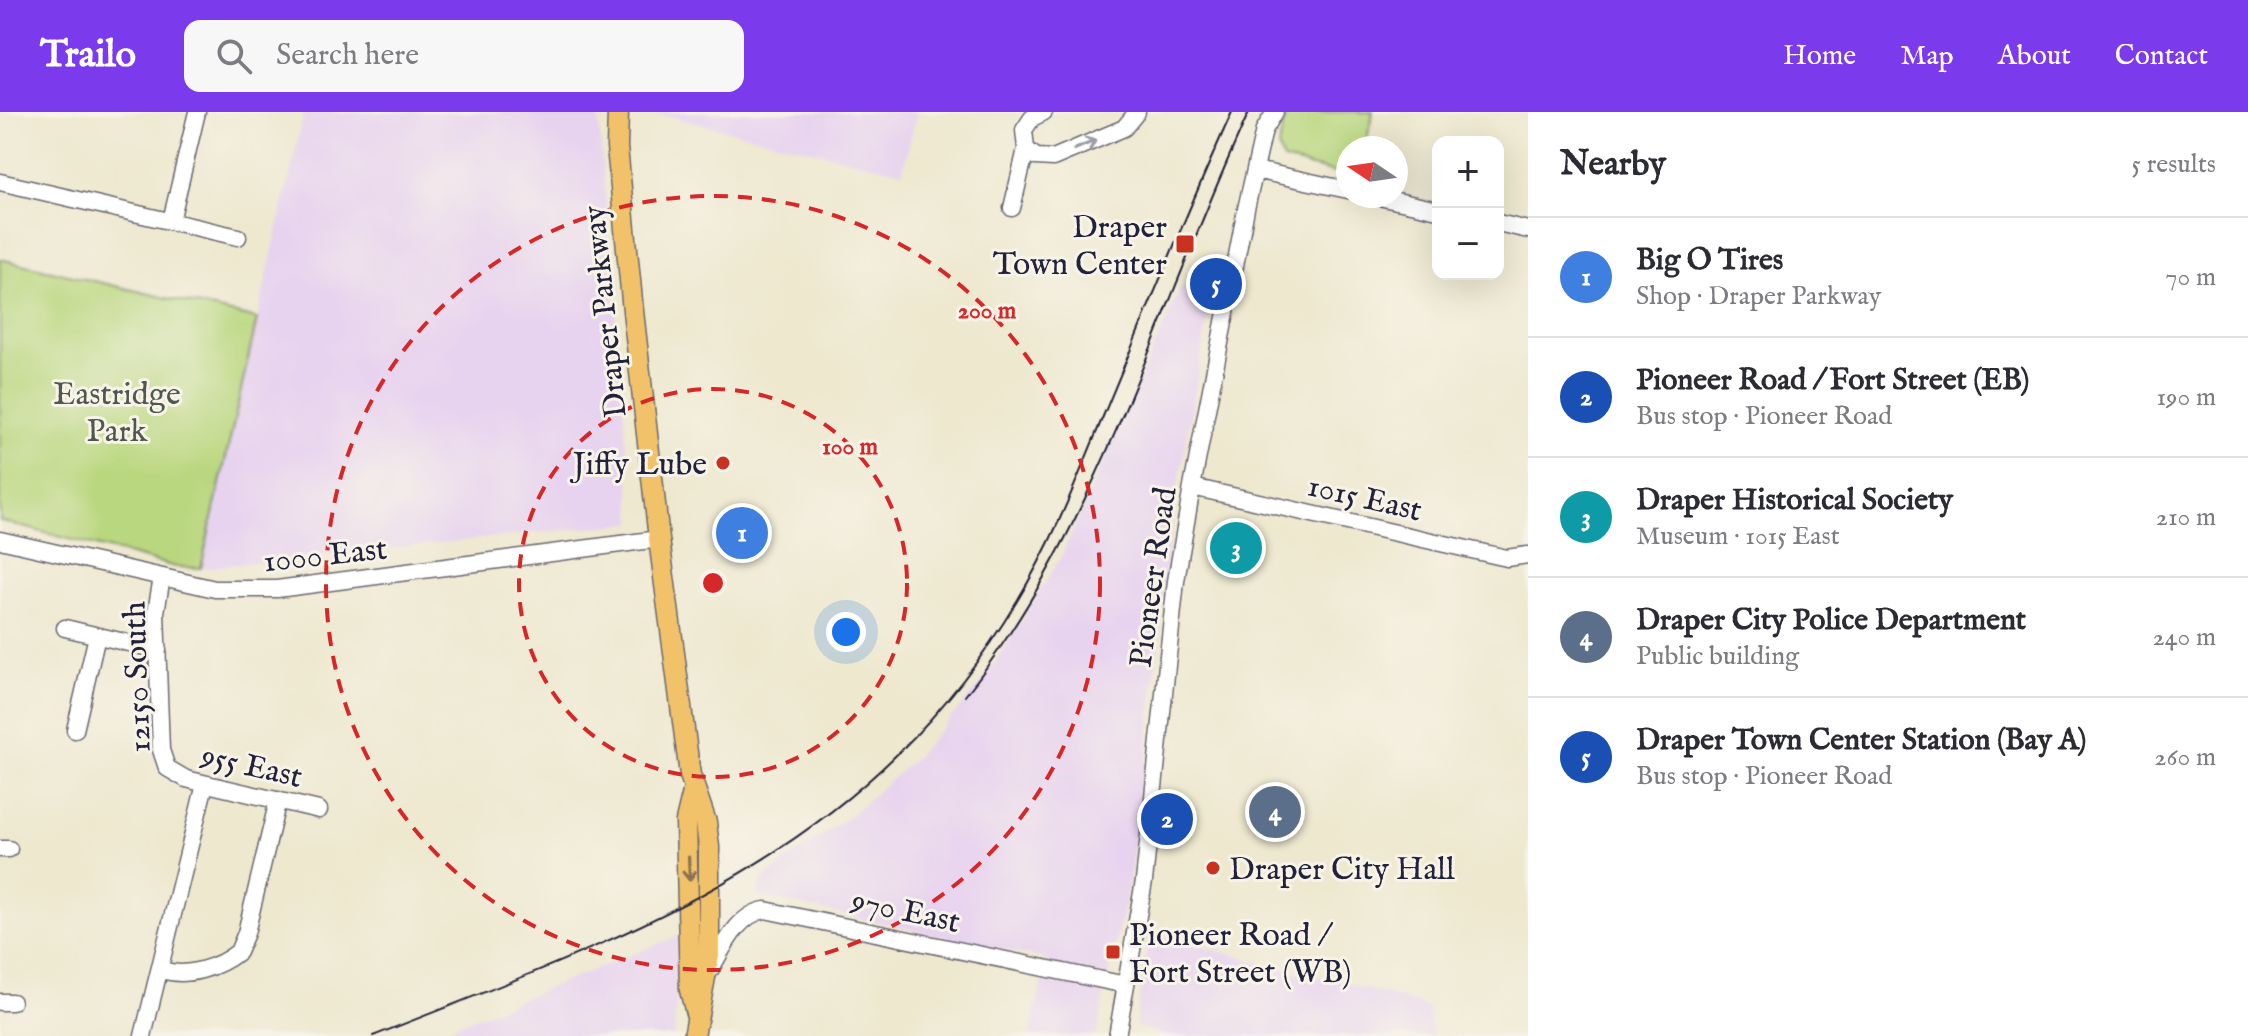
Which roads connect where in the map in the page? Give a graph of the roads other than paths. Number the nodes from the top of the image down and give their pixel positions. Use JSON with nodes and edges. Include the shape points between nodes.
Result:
{"nodes":[{"id":1,"x":197,"y":112,"type":"edge"},
{"id":2,"x":618,"y":112,"type":"edge"},
{"id":3,"x":1137,"y":112,"type":"edge"},
{"id":4,"x":1263,"y":112,"type":"edge"},
{"id":5,"x":1275,"y":112,"type":"edge"},
{"id":6,"x":1040,"y":113,"type":"edge"},
{"id":7,"x":1264,"y":130,"type":"junction"},
{"id":8,"x":1026,"y":149,"type":"junction"},
{"id":9,"x":1255,"y":170,"type":"junction"},
{"id":10,"x":0,"y":182,"type":"edge"},
{"id":11,"x":1336,"y":187,"type":"edge"},
{"id":12,"x":1408,"y":203,"type":"edge"},
{"id":13,"x":1012,"y":208,"type":"dead end"},
{"id":14,"x":1432,"y":209,"type":"edge"},
{"id":15,"x":171,"y":221,"type":"junction"},
{"id":16,"x":1504,"y":224,"type":"edge"},
{"id":17,"x":1528,"y":230,"type":"edge"},
{"id":18,"x":238,"y":237,"type":"dead end"},
{"id":19,"x":1192,"y":487,"type":"junction"},
{"id":20,"x":659,"y":539,"type":"junction"},
{"id":21,"x":0,"y":540,"type":"edge"},
{"id":22,"x":1527,"y":556,"type":"edge"},
{"id":23,"x":162,"y":577,"type":"junction"},
{"id":24,"x":65,"y":628,"type":"dead end"},
{"id":25,"x":97,"y":636,"type":"junction"},
{"id":26,"x":158,"y":650,"type":"junction"},
{"id":27,"x":75,"y":730,"type":"dead end"},
{"id":28,"x":172,"y":772,"type":"joint"},
{"id":29,"x":205,"y":784,"type":"junction"},
{"id":30,"x":693,"y":792,"type":"junction"},
{"id":31,"x":278,"y":800,"type":"junction"},
{"id":32,"x":319,"y":810,"type":"dead end"},
{"id":33,"x":162,"y":970,"type":"junction"},
{"id":34,"x":706,"y":977,"type":"junction"},
{"id":35,"x":1126,"y":985,"type":"junction"},
{"id":36,"x":696,"y":1013,"type":"junction"},
{"id":37,"x":143,"y":1036,"type":"edge"},
{"id":38,"x":694,"y":1036,"type":"edge"},
{"id":39,"x":1117,"y":1036,"type":"edge"}],
"edges":[{"from":1,"to":15,"type":"street"},
{"from":2,"to":20,"type":"main road","name":"Draper Parkway","via":[[617,147]]},
{"from":8,"to":3,"type":"street","one_way":true,"via":[[1036,157],[1053,158],[1124,128]]},
{"from":4,"to":7,"type":"street","name":"Pioneer Road"},
{"from":5,"to":7,"type":"street","name":"Pioneer Road"},
{"from":6,"to":8,"type":"street","via":[[1024,130]]},
{"from":7,"to":9,"type":"street","name":"Pioneer Road"},
{"from":8,"to":13,"type":"street"},
{"from":9,"to":11,"type":"street"},
{"from":9,"to":19,"type":"street","name":"Pioneer Road"},
{"from":10,"to":15,"type":"street"},
{"from":12,"to":14,"type":"street"},
{"from":15,"to":18,"type":"street"},
{"from":16,"to":17,"type":"street"},
{"from":19,"to":22,"type":"street","name":"1015 East","via":[[1507,558]]},
{"from":19,"to":35,"type":"street","name":"Pioneer Road","via":[[1176,581],[1144,881]]},
{"from":20,"to":23,"type":"street","name":"1000 East","via":[[277,589],[215,589]]},
{"from":20,"to":30,"type":"main road","name":"Draper Parkway"},
{"from":21,"to":23,"type":"street","name":"1000 East"},
{"from":23,"to":26,"type":"street","name":"12150 South","via":[[156,612]]},
{"from":24,"to":25,"type":"street"},
{"from":25,"to":26,"type":"street"},
{"from":25,"to":27,"type":"street"},
{"from":26,"to":28,"type":"street","name":"12150 South","via":[[161,750]]},
{"from":28,"to":29,"type":"street","name":"955 East"},
{"from":29,"to":31,"type":"street","name":"955 East"},
{"from":29,"to":33,"type":"street"},
{"from":30,"to":34,"type":"main road","name":"Draper Parkway","via":[[706,822],[709,847]]},
{"from":30,"to":36,"type":"main road","name":"Draper Parkway","one_way":true,"via":[[686,821],[690,990]]},
{"from":31,"to":32,"type":"street","name":"955 East"},
{"from":31,"to":33,"type":"street","via":[[238,952],[192,973]]},
{"from":33,"to":37,"type":"street"},
{"from":34,"to":35,"type":"street","name":"970 East","via":[[740,922],[772,910]]},
{"from":34,"to":36,"type":"main road","name":"Draper Parkway"},
{"from":35,"to":39,"type":"street","name":"Pioneer Road"},
{"from":36,"to":38,"type":"main road","name":"Draper Parkway"}]}
